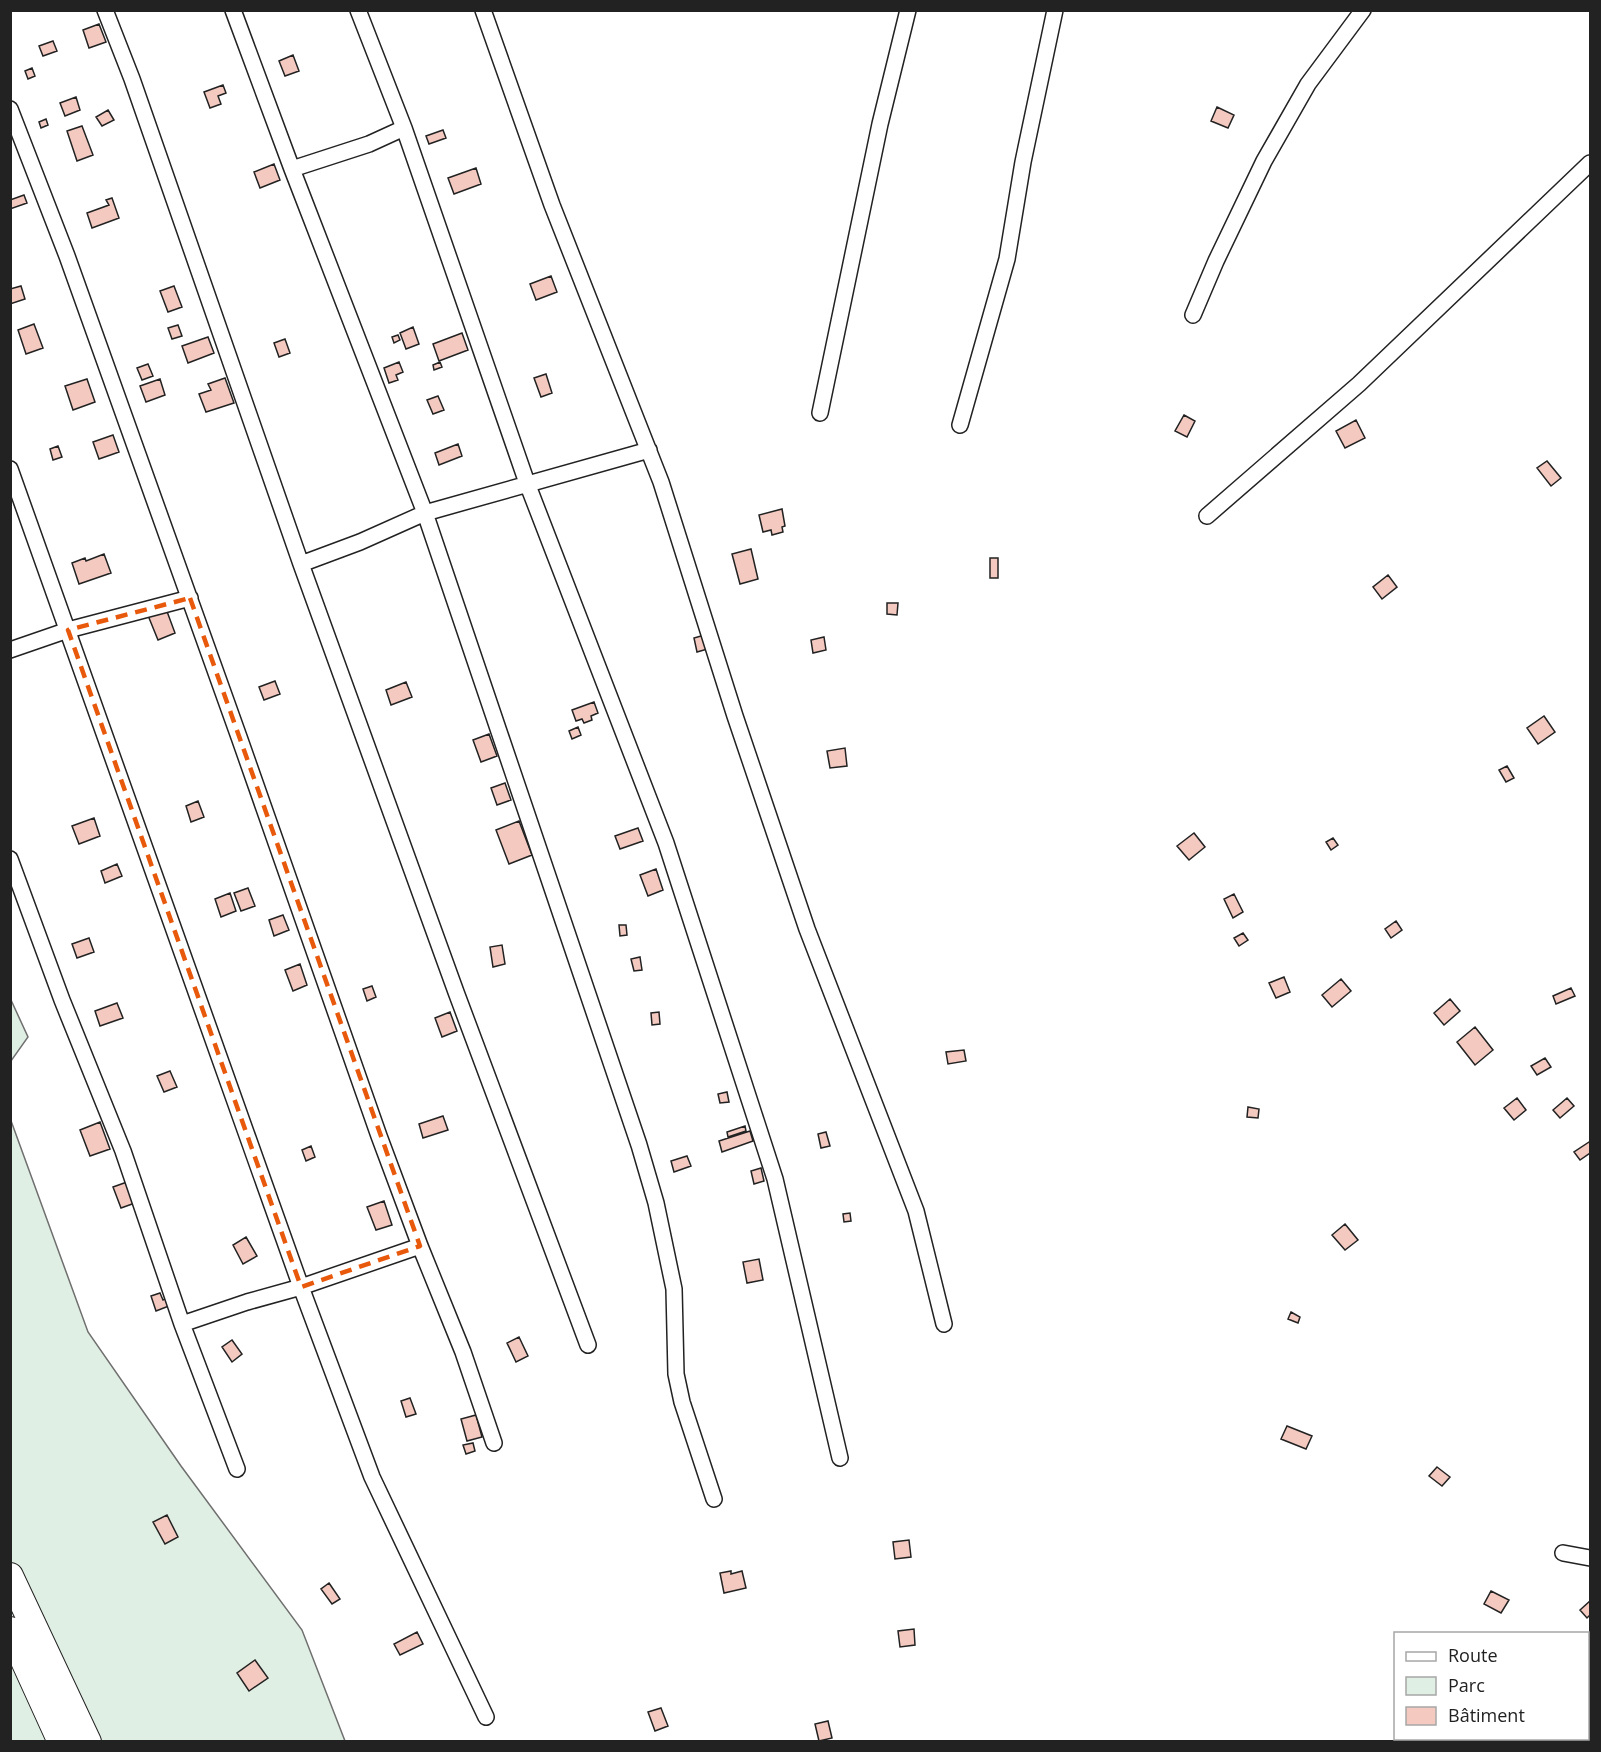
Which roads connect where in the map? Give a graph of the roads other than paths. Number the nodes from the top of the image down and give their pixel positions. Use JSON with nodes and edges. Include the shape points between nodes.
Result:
{"nodes":[{"id":1,"x":105,"y":10,"type":"edge"},
{"id":2,"x":233,"y":10,"type":"edge"},
{"id":3,"x":358,"y":10,"type":"edge"},
{"id":4,"x":483,"y":10,"type":"edge"},
{"id":5,"x":908,"y":10,"type":"edge"},
{"id":6,"x":1055,"y":10,"type":"edge"},
{"id":7,"x":1363,"y":10,"type":"edge"},
{"id":8,"x":10,"y":109,"type":"edge"},
{"id":9,"x":404,"y":128,"type":"junction"},
{"id":10,"x":1590,"y":163,"type":"edge"},
{"id":11,"x":292,"y":169,"type":"junction"},
{"id":12,"x":1193,"y":315,"type":"dead end"},
{"id":13,"x":820,"y":413,"type":"dead end"},
{"id":14,"x":960,"y":426,"type":"dead end"},
{"id":15,"x":649,"y":450,"type":"junction"},
{"id":16,"x":10,"y":469,"type":"edge"},
{"id":17,"x":527,"y":483,"type":"junction"},
{"id":18,"x":425,"y":513,"type":"junction"},
{"id":19,"x":1207,"y":516,"type":"dead end"},
{"id":20,"x":301,"y":564,"type":"junction"},
{"id":21,"x":190,"y":598,"type":"junction"},
{"id":22,"x":68,"y":630,"type":"junction"},
{"id":23,"x":10,"y":650,"type":"edge"},
{"id":24,"x":10,"y":859,"type":"edge"},
{"id":25,"x":420,"y":1246,"type":"junction"},
{"id":26,"x":301,"y":1287,"type":"junction"},
{"id":27,"x":182,"y":1324,"type":"junction"},
{"id":28,"x":944,"y":1324,"type":"dead end"},
{"id":29,"x":588,"y":1345,"type":"dead end"},
{"id":30,"x":494,"y":1443,"type":"dead end"},
{"id":31,"x":840,"y":1458,"type":"dead end"},
{"id":32,"x":237,"y":1468,"type":"dead end"},
{"id":33,"x":714,"y":1499,"type":"dead end"},
{"id":34,"x":1563,"y":1553,"type":"dead end"},
{"id":35,"x":1590,"y":1558,"type":"edge"},
{"id":36,"x":10,"y":1576,"type":"edge"},
{"id":37,"x":10,"y":1630,"type":"edge"},
{"id":38,"x":486,"y":1717,"type":"dead end"},
{"id":39,"x":61,"y":1742,"type":"edge"},
{"id":40,"x":88,"y":1742,"type":"edge"}],
"edges":[{"from":1,"to":20,"type":"street"},
{"from":2,"to":11,"type":"street"},
{"from":3,"to":9,"type":"street"},
{"from":4,"to":15,"type":"street","via":[[552,205]]},
{"from":5,"to":13,"type":"street","via":[[880,124]]},
{"from":6,"to":14,"type":"street","via":[[1007,259]]},
{"from":7,"to":12,"type":"street","via":[[1308,84],[1264,161]]},
{"from":8,"to":21,"type":"street"},
{"from":9,"to":11,"type":"street"},
{"from":9,"to":17,"type":"street"},
{"from":10,"to":19,"type":"street","via":[[1359,384]]},
{"from":11,"to":18,"type":"street"},
{"from":15,"to":17,"type":"street"},
{"from":15,"to":28,"type":"street","via":[[807,928],[916,1211]]},
{"from":16,"to":22,"type":"street"},
{"from":17,"to":18,"type":"street"},
{"from":17,"to":31,"type":"street","via":[[666,843],[775,1179]]},
{"from":18,"to":20,"type":"street"},
{"from":18,"to":33,"type":"street","via":[[639,1145],[674,1288],[676,1374]]},
{"from":20,"to":29,"type":"street"},
{"from":21,"to":22,"type":"street"},
{"from":21,"to":25,"type":"street"},
{"from":22,"to":23,"type":"street"},
{"from":22,"to":26,"type":"street"},
{"from":24,"to":27,"type":"street","via":[[123,1151]]},
{"from":25,"to":26,"type":"street"},
{"from":25,"to":30,"type":"street"},
{"from":26,"to":27,"type":"street"},
{"from":26,"to":38,"type":"street","via":[[372,1477]]},
{"from":27,"to":32,"type":"street"},
{"from":34,"to":35,"type":"street"},
{"from":36,"to":40,"type":"highway"},
{"from":37,"to":39,"type":"highway"}]}
